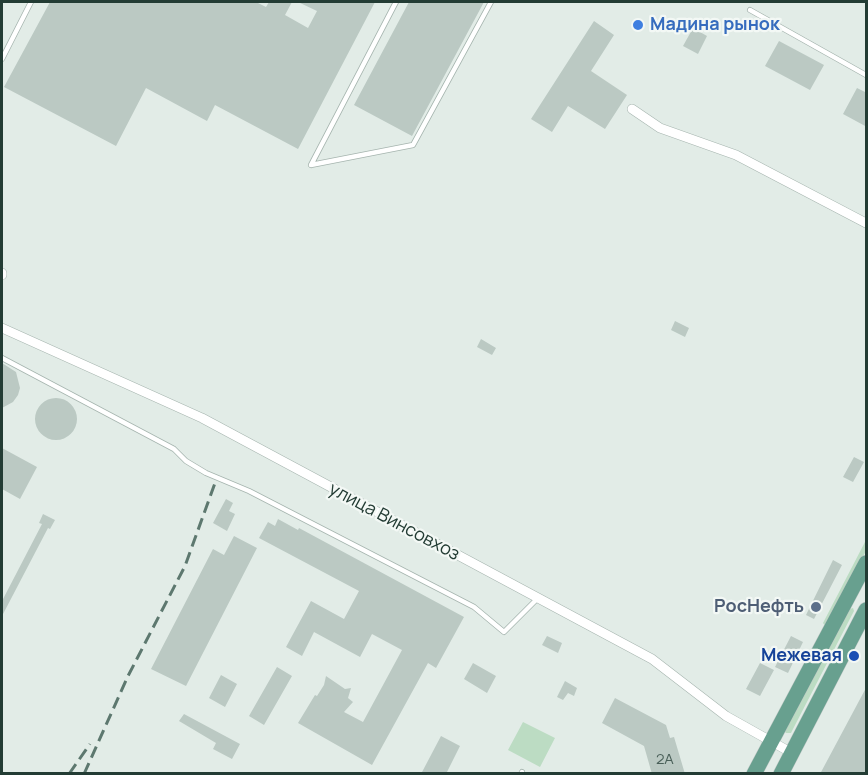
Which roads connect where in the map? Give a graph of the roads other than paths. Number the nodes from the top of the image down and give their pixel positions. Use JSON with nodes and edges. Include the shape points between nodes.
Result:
{"nodes":[{"id":1,"x":31,"y":2,"type":"edge"},
{"id":2,"x":396,"y":2,"type":"edge"},
{"id":3,"x":491,"y":2,"type":"edge"},
{"id":4,"x":750,"y":10,"type":"dead end"},
{"id":5,"x":2,"y":59,"type":"edge"},
{"id":6,"x":867,"y":75,"type":"edge"},
{"id":7,"x":632,"y":109,"type":"dead end"},
{"id":8,"x":867,"y":223,"type":"edge"},
{"id":9,"x":2,"y":328,"type":"edge"},
{"id":10,"x":2,"y":358,"type":"edge"},
{"id":11,"x":867,"y":563,"type":"edge"},
{"id":12,"x":861,"y":586,"type":"edge"},
{"id":13,"x":537,"y":599,"type":"junction"},
{"id":14,"x":867,"y":610,"type":"edge"},
{"id":15,"x":771,"y":742,"type":"junction"},
{"id":16,"x":792,"y":753,"type":"junction"},
{"id":17,"x":754,"y":774,"type":"edge"},
{"id":18,"x":781,"y":774,"type":"edge"}],
"edges":[{"from":1,"to":5,"type":"lane"},
{"from":2,"to":3,"type":"lane","via":[[311,165],[413,145]]},
{"from":4,"to":6,"type":"lane"},
{"from":7,"to":8,"type":"street","via":[[660,128],[736,155]]},
{"from":9,"to":13,"type":"street","name":"улица Винсовхоз","via":[[202,418]]},
{"from":10,"to":13,"type":"lane","via":[[174,449],[206,473],[249,491],[474,608],[504,632]]},
{"from":11,"to":12,"type":"main road"},
{"from":12,"to":15,"type":"main road"},
{"from":13,"to":15,"type":"street","name":"улица Винсовхоз","via":[[652,658],[726,716]]},
{"from":14,"to":16,"type":"main road"},
{"from":15,"to":16,"type":"street","name":"улица Винсовхоз"},
{"from":15,"to":17,"type":"main road"},
{"from":16,"to":18,"type":"main road"}]}
